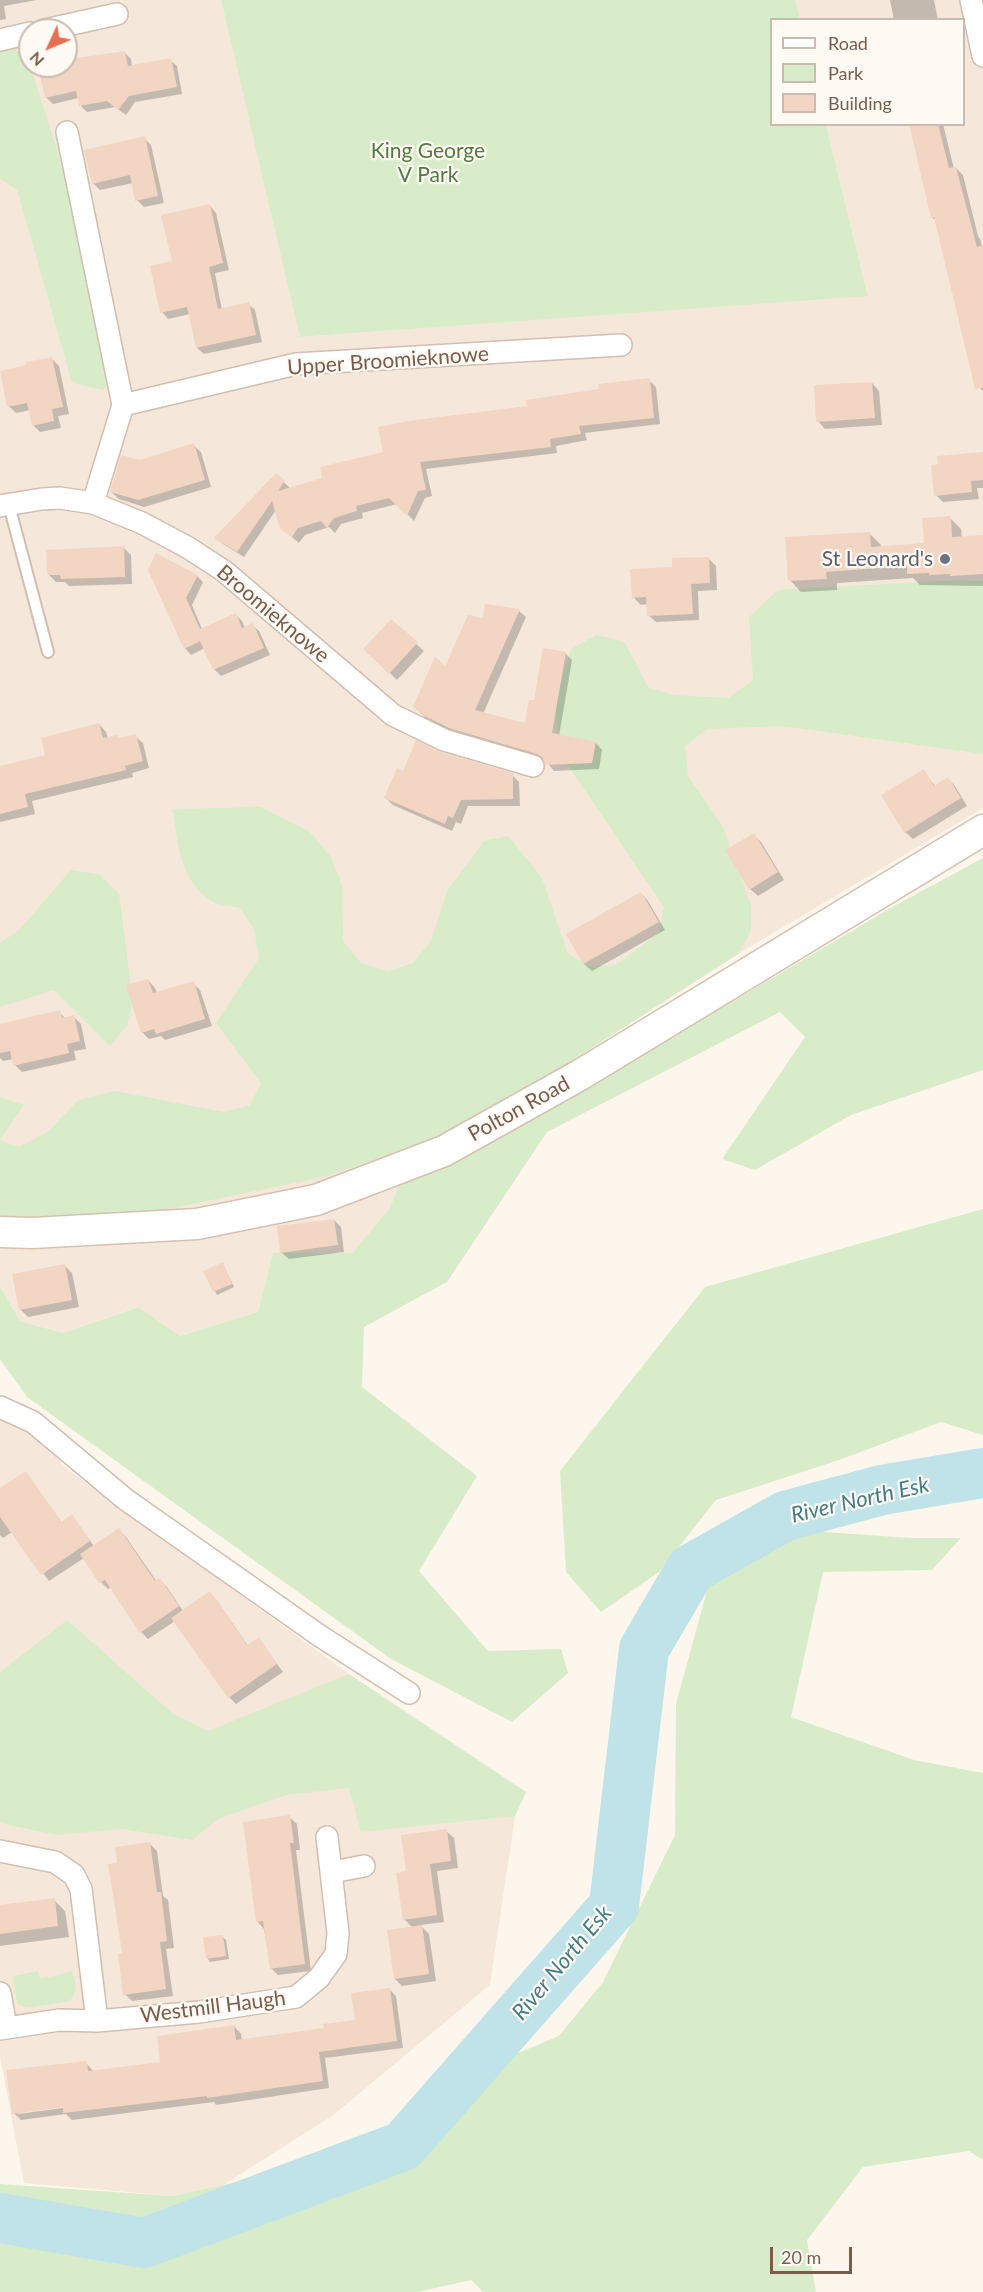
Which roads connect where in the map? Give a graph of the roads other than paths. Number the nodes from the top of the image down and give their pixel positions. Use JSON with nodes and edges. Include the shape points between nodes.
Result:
{"nodes":[{"id":1,"x":971,"y":0,"type":"edge"},
{"id":2,"x":117,"y":14,"type":"dead end"},
{"id":3,"x":78,"y":23,"type":"edge"},
{"id":4,"x":18,"y":36,"type":"edge"},
{"id":5,"x":0,"y":40,"type":"edge"},
{"id":6,"x":983,"y":56,"type":"edge"},
{"id":7,"x":67,"y":132,"type":"dead end"},
{"id":8,"x":621,"y":345,"type":"dead end"},
{"id":9,"x":123,"y":405,"type":"junction"},
{"id":10,"x":93,"y":503,"type":"junction"},
{"id":11,"x":4,"y":505,"type":"edge"},
{"id":12,"x":48,"y":652,"type":"dead end"},
{"id":13,"x":533,"y":766,"type":"dead end"},
{"id":14,"x":983,"y":830,"type":"edge"},
{"id":15,"x":0,"y":1232,"type":"edge"},
{"id":16,"x":0,"y":1407,"type":"edge"},
{"id":17,"x":409,"y":1693,"type":"dead end"},
{"id":18,"x":327,"y":1837,"type":"dead end"},
{"id":19,"x":0,"y":1851,"type":"edge"},
{"id":20,"x":364,"y":1866,"type":"dead end"},
{"id":21,"x":332,"y":1872,"type":"junction"},
{"id":22,"x":0,"y":1993,"type":"edge"},
{"id":23,"x":97,"y":2021,"type":"junction"},
{"id":24,"x":3,"y":2029,"type":"edge"}],
"edges":[{"from":1,"to":6,"type":"street"},
{"from":2,"to":3,"type":"street"},
{"from":4,"to":5,"type":"street"},
{"from":7,"to":9,"type":"street"},
{"from":8,"to":9,"type":"street","name":"Upper Broomieknowe","via":[[296,364]]},
{"from":9,"to":10,"type":"street"},
{"from":10,"to":11,"type":"street","name":"Broomieknowe","via":[[60,498]]},
{"from":10,"to":13,"type":"street","name":"Broomieknowe","via":[[151,528],[224,571],[393,715],[444,740]]},
{"from":11,"to":12,"type":"lane"},
{"from":14,"to":15,"type":"street","name":"Polton Road","via":[[580,1075],[444,1151],[316,1200],[197,1224]]},
{"from":16,"to":17,"type":"street","via":[[33,1422],[125,1499],[320,1636]]},
{"from":18,"to":21,"type":"street","name":"Westmill Haugh"},
{"from":19,"to":23,"type":"street","via":[[55,1862],[74,1875],[81,1889]]},
{"from":20,"to":21,"type":"street"},
{"from":21,"to":23,"type":"street","name":"Westmill Haugh","via":[[338,1933],[336,1954],[319,1978],[296,1997],[199,2012]]},
{"from":22,"to":24,"type":"street","name":"Westmill Haugh"},
{"from":23,"to":24,"type":"street","name":"Westmill Haugh","via":[[59,2020]]}]}
